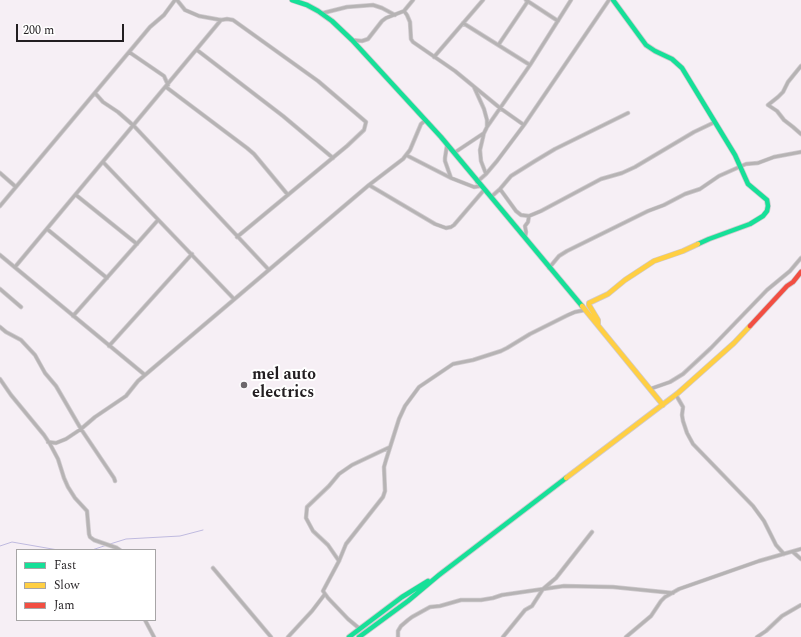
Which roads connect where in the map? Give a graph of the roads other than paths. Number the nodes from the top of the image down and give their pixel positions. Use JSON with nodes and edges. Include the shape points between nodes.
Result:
{"nodes":[{"id":1,"x":176,"y":0,"type":"edge"},
{"id":2,"x":292,"y":0,"type":"edge"},
{"id":3,"x":412,"y":0,"type":"edge"},
{"id":4,"x":483,"y":0,"type":"edge"},
{"id":5,"x":571,"y":0,"type":"edge"},
{"id":6,"x":609,"y":0,"type":"edge"},
{"id":7,"x":613,"y":0,"type":"edge"},
{"id":8,"x":527,"y":1,"type":"edge"},
{"id":9,"x":404,"y":11,"type":"junction"},
{"id":10,"x":323,"y":14,"type":"junction"},
{"id":11,"x":395,"y":15,"type":"junction"},
{"id":12,"x":221,"y":20,"type":"junction"},
{"id":13,"x":558,"y":21,"type":"junction"},
{"id":14,"x":463,"y":23,"type":"junction"},
{"id":15,"x":352,"y":40,"type":"junction"},
{"id":16,"x":499,"y":44,"type":"junction"},
{"id":17,"x":197,"y":50,"type":"junction"},
{"id":18,"x":129,"y":52,"type":"junction"},
{"id":19,"x":434,"y":57,"type":"junction"},
{"id":20,"x":530,"y":64,"type":"junction"},
{"id":21,"x":801,"y":66,"type":"edge"},
{"id":22,"x":472,"y":85,"type":"junction"},
{"id":23,"x":167,"y":86,"type":"junction"},
{"id":24,"x":95,"y":93,"type":"junction"},
{"id":25,"x":500,"y":108,"type":"junction"},
{"id":26,"x":628,"y":113,"type":"dead end"},
{"id":27,"x":426,"y":120,"type":"junction"},
{"id":28,"x":715,"y":122,"type":"junction"},
{"id":29,"x":524,"y":125,"type":"junction"},
{"id":30,"x":134,"y":126,"type":"junction"},
{"id":31,"x":487,"y":127,"type":"junction"},
{"id":32,"x":484,"y":134,"type":"junction"},
{"id":33,"x":801,"y":134,"type":"edge"},
{"id":34,"x":447,"y":145,"type":"junction"},
{"id":35,"x":801,"y":152,"type":"edge"},
{"id":36,"x":454,"y":153,"type":"junction"},
{"id":37,"x":406,"y":155,"type":"junction"},
{"id":38,"x":333,"y":158,"type":"junction"},
{"id":39,"x":104,"y":162,"type":"junction"},
{"id":40,"x":741,"y":166,"type":"junction"},
{"id":41,"x":0,"y":173,"type":"edge"},
{"id":42,"x":486,"y":174,"type":"junction"},
{"id":43,"x":451,"y":178,"type":"junction"},
{"id":44,"x":369,"y":185,"type":"junction"},
{"id":45,"x":481,"y":186,"type":"junction"},
{"id":46,"x":16,"y":187,"type":"junction"},
{"id":47,"x":500,"y":189,"type":"junction"},
{"id":48,"x":76,"y":195,"type":"junction"},
{"id":49,"x":288,"y":195,"type":"junction"},
{"id":50,"x":491,"y":198,"type":"junction"},
{"id":51,"x":0,"y":206,"type":"edge"},
{"id":52,"x":529,"y":216,"type":"junction"},
{"id":53,"x":158,"y":220,"type":"junction"},
{"id":54,"x":47,"y":229,"type":"junction"},
{"id":55,"x":237,"y":237,"type":"junction"},
{"id":56,"x":525,"y":238,"type":"junction"},
{"id":57,"x":137,"y":244,"type":"junction"},
{"id":58,"x":192,"y":254,"type":"junction"},
{"id":59,"x":0,"y":255,"type":"edge"},
{"id":60,"x":801,"y":258,"type":"edge"},
{"id":61,"x":15,"y":267,"type":"junction"},
{"id":62,"x":801,"y":267,"type":"edge"},
{"id":63,"x":549,"y":268,"type":"junction"},
{"id":64,"x":269,"y":270,"type":"junction"},
{"id":65,"x":801,"y":272,"type":"edge"},
{"id":66,"x":107,"y":278,"type":"junction"},
{"id":67,"x":787,"y":286,"type":"junction"},
{"id":68,"x":0,"y":289,"type":"edge"},
{"id":69,"x":234,"y":299,"type":"junction"},
{"id":70,"x":21,"y":307,"type":"dead end"},
{"id":71,"x":585,"y":310,"type":"junction"},
{"id":72,"x":73,"y":316,"type":"junction"},
{"id":73,"x":598,"y":325,"type":"junction"},
{"id":74,"x":0,"y":328,"type":"edge"},
{"id":75,"x":110,"y":346,"type":"junction"},
{"id":76,"x":145,"y":375,"type":"junction"},
{"id":77,"x":0,"y":381,"type":"edge"},
{"id":78,"x":650,"y":389,"type":"junction"},
{"id":79,"x":676,"y":394,"type":"junction"},
{"id":80,"x":663,"y":405,"type":"junction"},
{"id":81,"x":81,"y":429,"type":"junction"},
{"id":82,"x":48,"y":442,"type":"junction"},
{"id":83,"x":390,"y":447,"type":"junction"},
{"id":84,"x":115,"y":481,"type":"dead end"},
{"id":85,"x":592,"y":532,"type":"dead end"},
{"id":86,"x":118,"y":549,"type":"edge"},
{"id":87,"x":801,"y":549,"type":"edge"},
{"id":88,"x":793,"y":552,"type":"junction"},
{"id":89,"x":784,"y":554,"type":"junction"},
{"id":90,"x":801,"y":559,"type":"edge"},
{"id":91,"x":338,"y":562,"type":"junction"},
{"id":92,"x":213,"y":568,"type":"dead end"},
{"id":93,"x":439,"y":574,"type":"junction"},
{"id":94,"x":543,"y":589,"type":"junction"},
{"id":95,"x":673,"y":593,"type":"junction"},
{"id":96,"x":325,"y":594,"type":"junction"},
{"id":97,"x":801,"y":605,"type":"edge"},
{"id":98,"x":146,"y":621,"type":"edge"},
{"id":99,"x":359,"y":628,"type":"junction"},
{"id":100,"x":365,"y":633,"type":"junction"},
{"id":101,"x":154,"y":637,"type":"edge"},
{"id":102,"x":271,"y":637,"type":"edge"},
{"id":103,"x":288,"y":637,"type":"edge"},
{"id":104,"x":348,"y":637,"type":"edge"},
{"id":105,"x":359,"y":637,"type":"edge"},
{"id":106,"x":369,"y":637,"type":"edge"},
{"id":107,"x":398,"y":637,"type":"edge"},
{"id":108,"x":503,"y":637,"type":"edge"},
{"id":109,"x":626,"y":637,"type":"edge"},
{"id":110,"x":757,"y":637,"type":"edge"}],
"edges":[{"from":1,"to":12,"type":"street","via":[[186,10],[199,16]]},
{"from":1,"to":18,"type":"street"},
{"from":2,"to":10,"type":"street"},
{"from":3,"to":9,"type":"street"},
{"from":4,"to":14,"type":"street"},
{"from":5,"to":13,"type":"street"},
{"from":6,"to":29,"type":"street"},
{"from":7,"to":28,"type":"street","via":[[646,46],[672,59],[682,68]]},
{"from":8,"to":13,"type":"street"},
{"from":8,"to":16,"type":"street"},
{"from":9,"to":11,"type":"street"},
{"from":9,"to":19,"type":"street","via":[[410,22],[412,40]]},
{"from":10,"to":11,"type":"street","via":[[347,7],[373,5]]},
{"from":10,"to":15,"type":"street"},
{"from":11,"to":15,"type":"street","via":[[382,21],[365,40]]},
{"from":12,"to":17,"type":"street"},
{"from":12,"to":38,"type":"street","via":[[233,20],[318,81],[366,122],[364,130]]},
{"from":13,"to":20,"type":"street"},
{"from":14,"to":16,"type":"street"},
{"from":14,"to":19,"type":"street"},
{"from":15,"to":27,"type":"street"},
{"from":16,"to":20,"type":"street"},
{"from":17,"to":23,"type":"street"},
{"from":17,"to":38,"type":"street"},
{"from":18,"to":23,"type":"street","via":[[164,76]]},
{"from":18,"to":24,"type":"street"},
{"from":19,"to":22,"type":"street"},
{"from":20,"to":25,"type":"street"},
{"from":21,"to":33,"type":"street","via":[[783,92],[768,105]]},
{"from":22,"to":25,"type":"street"},
{"from":22,"to":31,"type":"street","via":[[486,115]]},
{"from":23,"to":30,"type":"street"},
{"from":23,"to":49,"type":"street","via":[[254,154]]},
{"from":24,"to":30,"type":"street"},
{"from":24,"to":46,"type":"street"},
{"from":25,"to":29,"type":"street"},
{"from":25,"to":31,"type":"street"},
{"from":26,"to":47,"type":"street","via":[[535,160],[511,176]]},
{"from":27,"to":34,"type":"street"},
{"from":27,"to":37,"type":"street","via":[[421,124]]},
{"from":28,"to":40,"type":"street"},
{"from":28,"to":52,"type":"street","via":[[635,167],[601,179]]},
{"from":29,"to":42,"type":"street"},
{"from":30,"to":39,"type":"street"},
{"from":30,"to":55,"type":"street"},
{"from":31,"to":32,"type":"street"},
{"from":32,"to":36,"type":"street"},
{"from":32,"to":42,"type":"street","via":[[480,150]]},
{"from":34,"to":36,"type":"street"},
{"from":34,"to":43,"type":"street","via":[[445,161]]},
{"from":35,"to":40,"type":"street"},
{"from":36,"to":45,"type":"street"},
{"from":37,"to":43,"type":"street"},
{"from":37,"to":44,"type":"street"},
{"from":38,"to":49,"type":"street"},
{"from":39,"to":48,"type":"street"},
{"from":39,"to":53,"type":"street"},
{"from":40,"to":63,"type":"street","via":[[713,179],[700,189],[648,211],[567,251]]},
{"from":40,"to":73,"type":"street","via":[[748,184],[767,200],[768,206],[764,215],[750,224],[654,261],[624,280],[608,294],[589,303]]},
{"from":41,"to":46,"type":"street"},
{"from":42,"to":45,"type":"street"},
{"from":43,"to":45,"type":"street","via":[[474,187]]},
{"from":44,"to":45,"type":"street","via":[[446,228],[454,225]]},
{"from":44,"to":64,"type":"street"},
{"from":45,"to":50,"type":"street"},
{"from":46,"to":51,"type":"street"},
{"from":47,"to":50,"type":"street"},
{"from":47,"to":52,"type":"street","via":[[516,211],[523,216]]},
{"from":48,"to":54,"type":"street"},
{"from":48,"to":57,"type":"street"},
{"from":49,"to":55,"type":"street"},
{"from":50,"to":56,"type":"street"},
{"from":52,"to":56,"type":"street","via":[[525,226]]},
{"from":53,"to":57,"type":"street"},
{"from":53,"to":58,"type":"street"},
{"from":54,"to":61,"type":"street"},
{"from":54,"to":66,"type":"street"},
{"from":55,"to":64,"type":"street"},
{"from":56,"to":63,"type":"street"},
{"from":57,"to":66,"type":"street"},
{"from":58,"to":69,"type":"street"},
{"from":58,"to":75,"type":"street"},
{"from":59,"to":61,"type":"street"},
{"from":60,"to":78,"type":"street","via":[[689,369],[670,382]]},
{"from":61,"to":72,"type":"street"},
{"from":62,"to":67,"type":"street"},
{"from":63,"to":71,"type":"street"},
{"from":64,"to":69,"type":"street"},
{"from":65,"to":67,"type":"street"},
{"from":66,"to":72,"type":"street"},
{"from":67,"to":79,"type":"street","via":[[734,343]]},
{"from":68,"to":70,"type":"street"},
{"from":69,"to":76,"type":"street"},
{"from":71,"to":73,"type":"street"},
{"from":71,"to":83,"type":"street","via":[[568,315],[501,351],[453,364],[423,385],[405,406]]},
{"from":72,"to":75,"type":"street"},
{"from":73,"to":78,"type":"street"},
{"from":74,"to":81,"type":"street","via":[[21,340],[35,355]]},
{"from":75,"to":76,"type":"street"},
{"from":76,"to":81,"type":"street","via":[[126,396]]},
{"from":77,"to":82,"type":"street"},
{"from":78,"to":80,"type":"street"},
{"from":79,"to":80,"type":"street"},
{"from":79,"to":89,"type":"street","via":[[683,407],[684,425],[692,444],[753,506]]},
{"from":80,"to":93,"type":"street"},
{"from":81,"to":82,"type":"street","via":[[59,442]]},
{"from":81,"to":84,"type":"street"},
{"from":82,"to":86,"type":"street","via":[[58,459],[68,487],[87,511],[90,537]]},
{"from":83,"to":91,"type":"street","via":[[384,467],[383,497],[346,544]]},
{"from":83,"to":91,"type":"street","via":[[339,474],[306,507],[306,518],[313,531],[328,545]]},
{"from":85,"to":94,"type":"street","via":[[556,578]]},
{"from":87,"to":88,"type":"street"},
{"from":88,"to":89,"type":"street"},
{"from":88,"to":90,"type":"street"},
{"from":89,"to":95,"type":"street","via":[[691,584]]},
{"from":91,"to":96,"type":"street","via":[[324,588]]},
{"from":92,"to":102,"type":"street"},
{"from":93,"to":99,"type":"street"},
{"from":93,"to":100,"type":"street"},
{"from":94,"to":95,"type":"street","via":[[564,586],[607,587]]},
{"from":94,"to":107,"type":"street","via":[[481,600],[461,600],[430,607],[406,622],[399,629]]},
{"from":94,"to":108,"type":"street","via":[[532,606],[525,610]]},
{"from":95,"to":109,"type":"street","via":[[665,597],[651,616]]},
{"from":96,"to":99,"type":"street","via":[[352,624]]},
{"from":96,"to":103,"type":"street"},
{"from":97,"to":110,"type":"street","via":[[782,616]]},
{"from":98,"to":101,"type":"street"},
{"from":99,"to":100,"type":"street"},
{"from":99,"to":104,"type":"street"},
{"from":100,"to":105,"type":"street"},
{"from":100,"to":106,"type":"street"}]}
